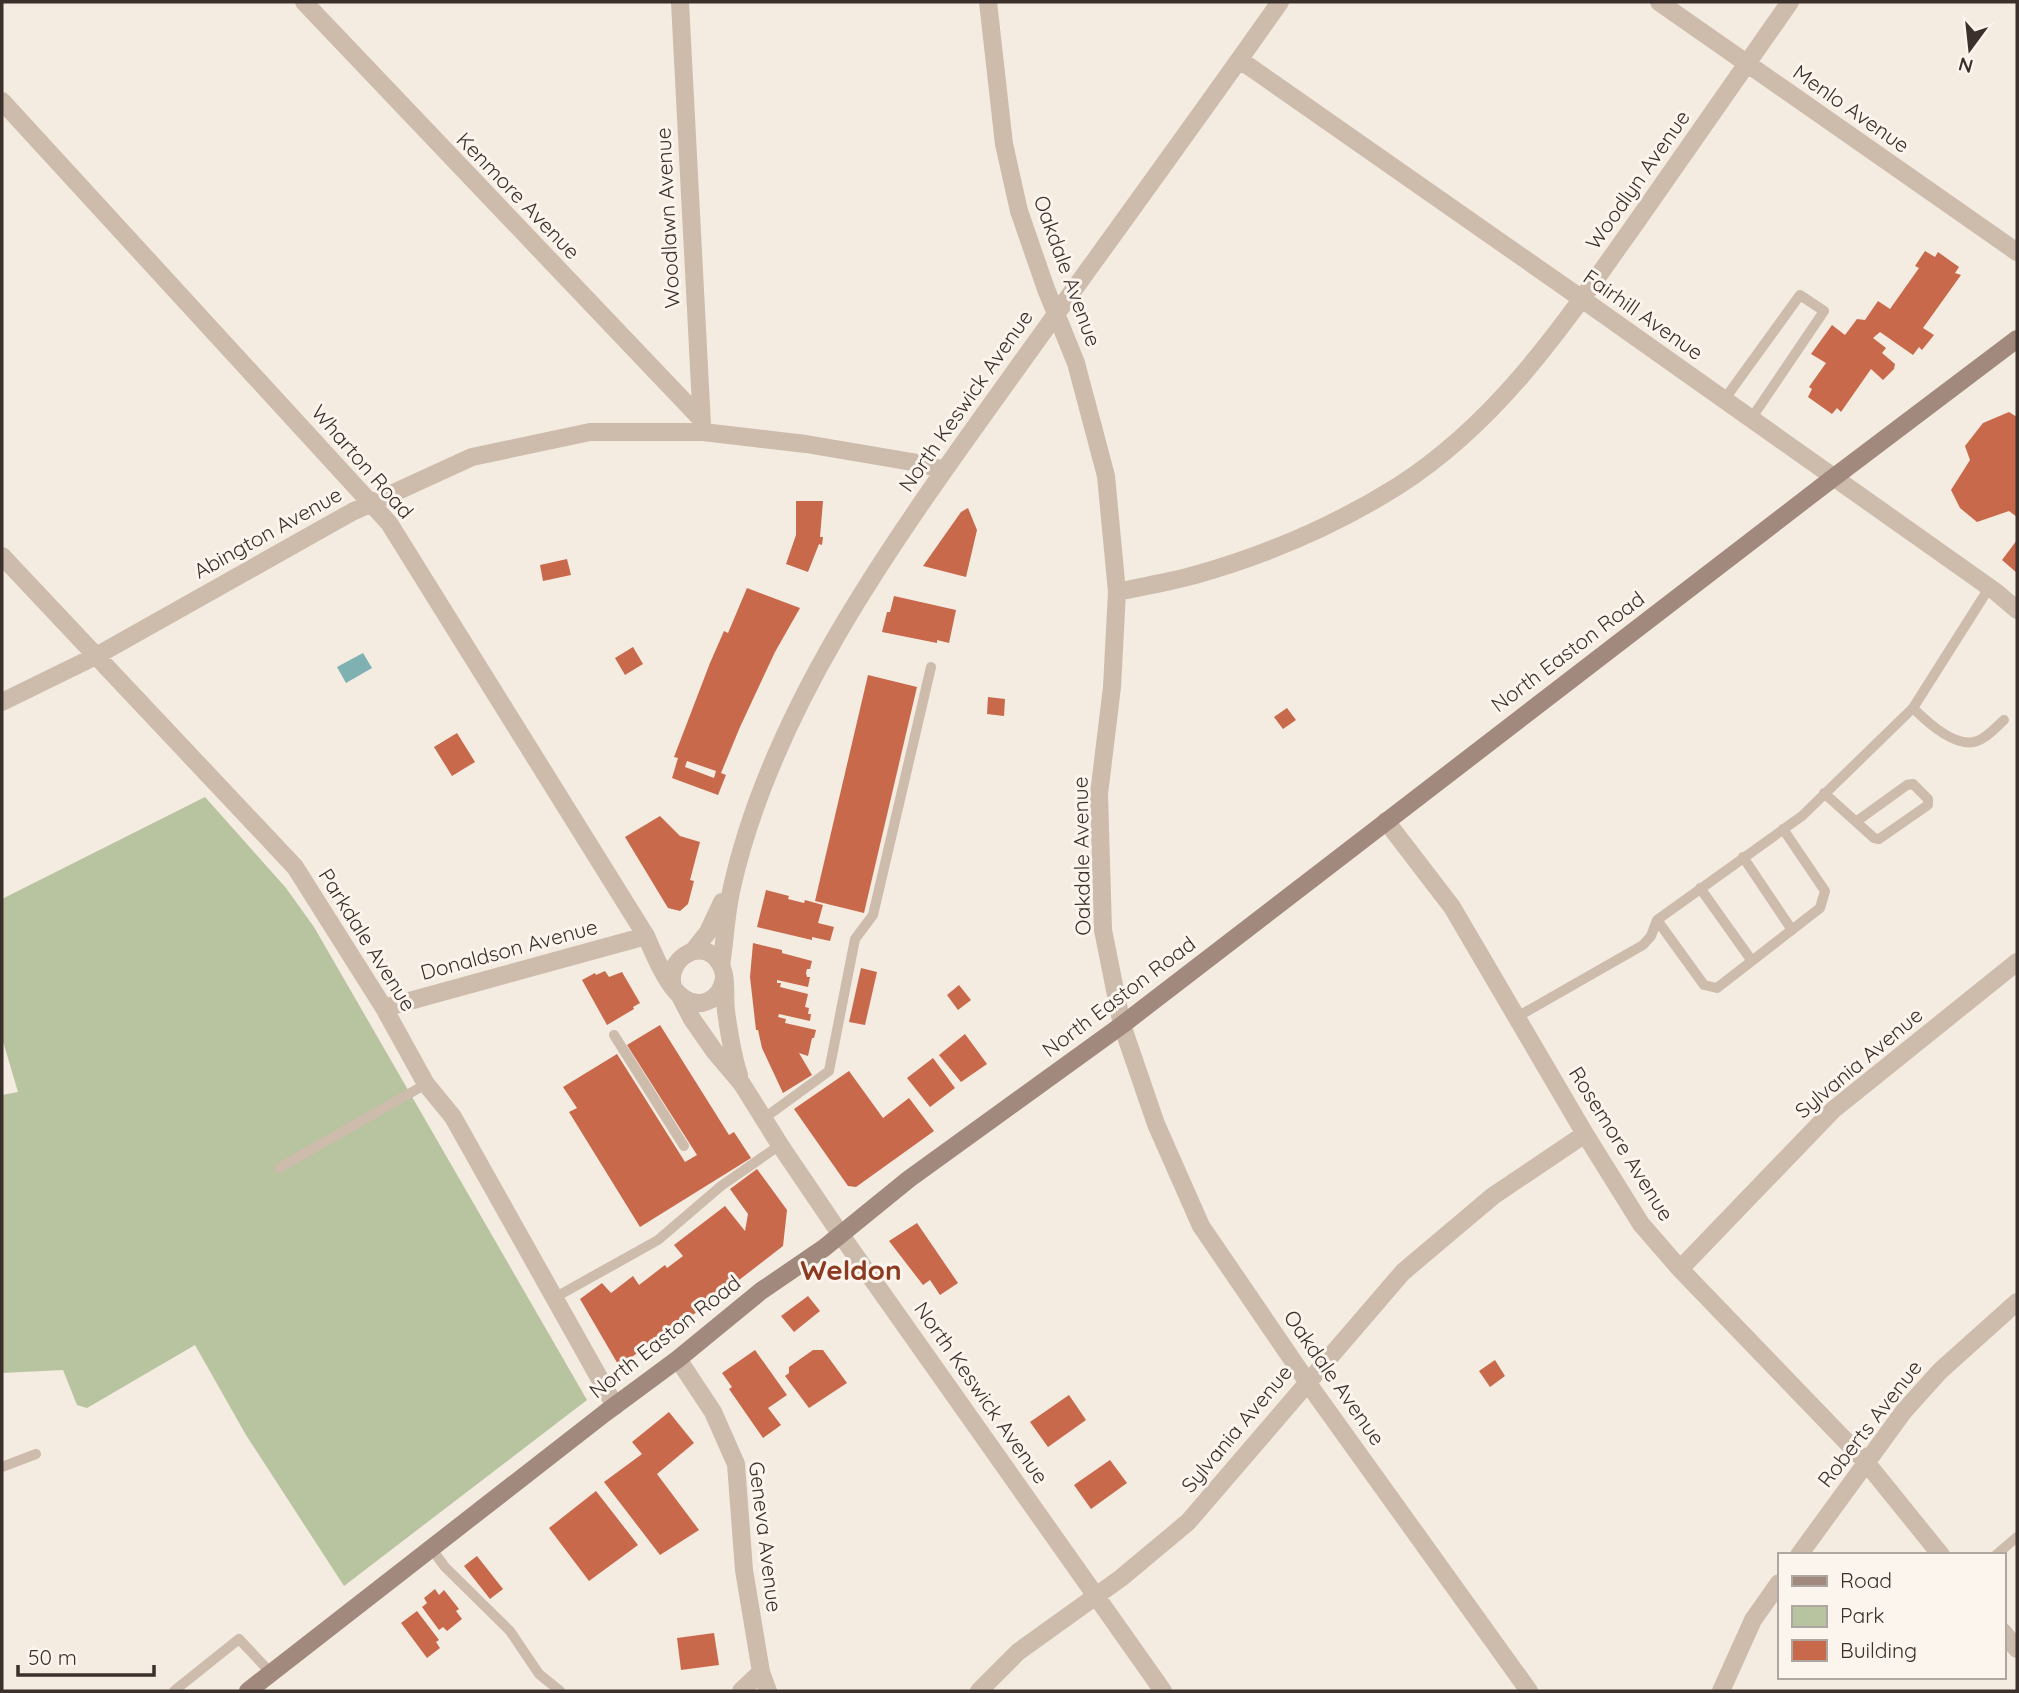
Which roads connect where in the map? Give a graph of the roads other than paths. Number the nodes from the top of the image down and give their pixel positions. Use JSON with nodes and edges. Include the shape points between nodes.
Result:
{"nodes":[{"id":1,"x":304,"y":2,"type":"edge"},
{"id":2,"x":680,"y":2,"type":"edge"},
{"id":3,"x":988,"y":2,"type":"edge"},
{"id":4,"x":1280,"y":2,"type":"edge"},
{"id":5,"x":1659,"y":2,"type":"edge"},
{"id":6,"x":1790,"y":2,"type":"edge"},
{"id":7,"x":1240,"y":60,"type":"junction"},
{"id":8,"x":1747,"y":64,"type":"junction"},
{"id":9,"x":2,"y":101,"type":"edge"},
{"id":10,"x":2017,"y":252,"type":"edge"},
{"id":11,"x":1582,"y":299,"type":"junction"},
{"id":12,"x":1055,"y":314,"type":"junction"},
{"id":13,"x":2017,"y":339,"type":"edge"},
{"id":14,"x":1724,"y":400,"type":"junction"},
{"id":15,"x":1751,"y":419,"type":"junction"},
{"id":16,"x":702,"y":426,"type":"junction"},
{"id":17,"x":944,"y":470,"type":"junction"},
{"id":18,"x":1833,"y":478,"type":"junction"},
{"id":19,"x":371,"y":503,"type":"junction"},
{"id":20,"x":2,"y":556,"type":"edge"},
{"id":21,"x":1989,"y":588,"type":"junction"},
{"id":22,"x":1117,"y":592,"type":"junction"},
{"id":23,"x":2017,"y":610,"type":"edge"},
{"id":24,"x":96,"y":656,"type":"junction"},
{"id":25,"x":931,"y":667,"type":"dead end"},
{"id":26,"x":2,"y":702,"type":"edge"},
{"id":27,"x":1913,"y":708,"type":"junction"},
{"id":28,"x":2004,"y":720,"type":"dead end"},
{"id":29,"x":1824,"y":793,"type":"junction"},
{"id":30,"x":1386,"y":821,"type":"junction"},
{"id":31,"x":1857,"y":821,"type":"junction"},
{"id":32,"x":1783,"y":829,"type":"junction"},
{"id":33,"x":740,"y":856,"type":"junction"},
{"id":34,"x":1743,"y":857,"type":"junction"},
{"id":35,"x":1700,"y":888,"type":"junction"},
{"id":36,"x":1657,"y":920,"type":"junction"},
{"id":37,"x":1792,"y":930,"type":"junction"},
{"id":38,"x":646,"y":936,"type":"junction"},
{"id":39,"x":690,"y":952,"type":"junction"},
{"id":40,"x":1752,"y":961,"type":"junction"},
{"id":41,"x":2017,"y":962,"type":"edge"},
{"id":42,"x":723,"y":974,"type":"junction"},
{"id":43,"x":678,"y":993,"type":"junction"},
{"id":44,"x":384,"y":1008,"type":"junction"},
{"id":45,"x":1517,"y":1017,"type":"junction"},
{"id":46,"x":1122,"y":1025,"type":"junction"},
{"id":47,"x":614,"y":1035,"type":"dead end"},
{"id":48,"x":426,"y":1084,"type":"junction"},
{"id":49,"x":742,"y":1084,"type":"junction"},
{"id":50,"x":763,"y":1119,"type":"junction"},
{"id":51,"x":1585,"y":1134,"type":"junction"},
{"id":52,"x":779,"y":1145,"type":"junction"},
{"id":53,"x":684,"y":1146,"type":"dead end"},
{"id":54,"x":279,"y":1168,"type":"dead end"},
{"id":55,"x":841,"y":1235,"type":"junction"},
{"id":56,"x":1680,"y":1269,"type":"junction"},
{"id":57,"x":554,"y":1298,"type":"junction"},
{"id":58,"x":2017,"y":1302,"type":"edge"},
{"id":59,"x":678,"y":1359,"type":"junction"},
{"id":60,"x":1307,"y":1382,"type":"junction"},
{"id":61,"x":615,"y":1406,"type":"junction"},
{"id":62,"x":36,"y":1454,"type":"dead end"},
{"id":63,"x":1866,"y":1461,"type":"junction"},
{"id":64,"x":2,"y":1467,"type":"edge"},
{"id":65,"x":2017,"y":1537,"type":"edge"},
{"id":66,"x":431,"y":1548,"type":"junction"},
{"id":67,"x":1800,"y":1553,"type":"edge"},
{"id":68,"x":1939,"y":1553,"type":"edge"},
{"id":69,"x":1998,"y":1553,"type":"edge"},
{"id":70,"x":1778,"y":1584,"type":"edge"},
{"id":71,"x":1096,"y":1595,"type":"junction"},
{"id":72,"x":2005,"y":1634,"type":"edge"},
{"id":73,"x":2017,"y":1649,"type":"edge"},
{"id":74,"x":761,"y":1672,"type":"junction"},
{"id":75,"x":271,"y":1673,"type":"junction"},
{"id":76,"x":174,"y":1691,"type":"edge"},
{"id":77,"x":248,"y":1691,"type":"edge"},
{"id":78,"x":560,"y":1691,"type":"edge"},
{"id":79,"x":741,"y":1691,"type":"edge"},
{"id":80,"x":768,"y":1691,"type":"edge"},
{"id":81,"x":979,"y":1691,"type":"edge"},
{"id":82,"x":1163,"y":1691,"type":"edge"},
{"id":83,"x":1529,"y":1691,"type":"edge"},
{"id":84,"x":1721,"y":1691,"type":"edge"}],
"edges":[{"from":1,"to":16,"type":"street","name":"Kenmore Avenue"},
{"from":2,"to":16,"type":"street","name":"Woodlawn Avenue"},
{"from":3,"to":12,"type":"street","name":"Oakdale Avenue","via":[[1007,157],[1019,211]]},
{"from":4,"to":7,"type":"street","name":"North Keswick Avenue"},
{"from":5,"to":8,"type":"street","name":"Menlo Avenue"},
{"from":6,"to":8,"type":"street","name":"Woodlyn Avenue"},
{"from":7,"to":11,"type":"street","name":"Fairhill Avenue"},
{"from":7,"to":12,"type":"street","name":"North Keswick Avenue"},
{"from":8,"to":10,"type":"street","name":"Menlo Avenue"},
{"from":8,"to":11,"type":"street","name":"Woodlyn Avenue"},
{"from":9,"to":19,"type":"street","name":"Wharton Road"},
{"from":11,"to":14,"type":"street","name":"Fairhill Avenue"},
{"from":11,"to":22,"type":"street","name":"Woodlyn Avenue","via":[[1523,376],[1464,436],[1400,485],[1340,519],[1264,553],[1193,576]]},
{"from":12,"to":17,"type":"street","name":"North Keswick Avenue"},
{"from":12,"to":22,"type":"street","name":"Oakdale Avenue","via":[[1076,363],[1105,476]]},
{"from":13,"to":18,"type":"main road","name":"North Easton Road"},
{"from":14,"to":15,"type":"street","name":"Fairhill Avenue"},
{"from":14,"to":15,"type":"lane","via":[[1800,295],[1824,311]]},
{"from":15,"to":18,"type":"street","name":"Fairhill Avenue"},
{"from":16,"to":17,"type":"street","name":"Abington Avenue"},
{"from":16,"to":19,"type":"street","name":"Abington Avenue","via":[[590,432],[472,457]]},
{"from":17,"to":33,"type":"street","name":"North Keswick Avenue","via":[[816,672],[777,754]]},
{"from":18,"to":21,"type":"street","name":"Fairhill Avenue"},
{"from":18,"to":30,"type":"main road","name":"North Easton Road"},
{"from":19,"to":24,"type":"street","name":"Abington Avenue"},
{"from":19,"to":38,"type":"street","name":"Wharton Road","via":[[389,523]]},
{"from":20,"to":24,"type":"street","name":"Parkdale Avenue"},
{"from":21,"to":23,"type":"street","name":"Fairhill Avenue"},
{"from":21,"to":27,"type":"lane"},
{"from":22,"to":46,"type":"street","name":"Oakdale Avenue","via":[[1099,794],[1103,930]]},
{"from":24,"to":26,"type":"street","name":"Abington Avenue"},
{"from":24,"to":44,"type":"street","name":"Parkdale Avenue","via":[[295,867]]},
{"from":25,"to":50,"type":"lane","via":[[873,915],[855,939],[829,1071]]},
{"from":27,"to":28,"type":"lane","via":[[1932,727],[1964,742],[1975,742]]},
{"from":27,"to":29,"type":"lane"},
{"from":29,"to":31,"type":"lane"},
{"from":29,"to":32,"type":"lane"},
{"from":30,"to":45,"type":"street","name":"Rosemore Avenue","via":[[1452,907]]},
{"from":30,"to":46,"type":"main road","name":"North Easton Road"},
{"from":31,"to":31,"type":"lane","via":[[1878,839],[1928,805],[1928,799],[1913,784],[1907,785]]},
{"from":32,"to":34,"type":"lane"},
{"from":32,"to":37,"type":"lane","via":[[1825,891],[1820,908]]},
{"from":33,"to":39,"type":"street","name":"North Keswick Avenue","via":[[714,922]]},
{"from":33,"to":42,"type":"street","name":"North Keswick Avenue"},
{"from":34,"to":35,"type":"lane"},
{"from":34,"to":37,"type":"lane"},
{"from":35,"to":36,"type":"lane"},
{"from":35,"to":40,"type":"lane"},
{"from":36,"to":40,"type":"lane","via":[[1704,985],[1717,988]]},
{"from":36,"to":45,"type":"lane","via":[[1643,945]]},
{"from":37,"to":40,"type":"lane"},
{"from":38,"to":39,"type":"street","via":[[668,950]]},
{"from":38,"to":43,"type":"street","name":"Wharton Road"},
{"from":38,"to":44,"type":"street","name":"Donaldson Avenue"},
{"from":39,"to":42,"type":"street","via":[[709,953]]},
{"from":39,"to":43,"type":"street","name":"North Keswick Avenue","via":[[673,969],[671,978]]},
{"from":41,"to":56,"type":"street","name":"Sylvania Avenue","via":[[1833,1110]]},
{"from":42,"to":43,"type":"street","via":[[719,992],[705,1002],[692,1003]]},
{"from":42,"to":49,"type":"street","name":"North Keswick Avenue","via":[[730,1041]]},
{"from":43,"to":49,"type":"street","name":"North Keswick Avenue"},
{"from":44,"to":48,"type":"street","name":"Parkdale Avenue"},
{"from":45,"to":51,"type":"street","name":"Rosemore Avenue"},
{"from":46,"to":55,"type":"main road","name":"North Easton Road","via":[[909,1179]]},
{"from":46,"to":60,"type":"street","name":"Oakdale Avenue","via":[[1156,1124],[1201,1226]]},
{"from":47,"to":53,"type":"lane"},
{"from":48,"to":54,"type":"lane"},
{"from":48,"to":57,"type":"street","name":"Parkdale Avenue","via":[[453,1117]]},
{"from":49,"to":50,"type":"street","name":"North Keswick Avenue"},
{"from":50,"to":52,"type":"street","name":"North Keswick Avenue"},
{"from":51,"to":56,"type":"street","name":"Rosemore Avenue","via":[[1641,1224]]},
{"from":51,"to":60,"type":"street","name":"Sylvania Avenue","via":[[1493,1196],[1403,1272]]},
{"from":52,"to":55,"type":"street","name":"North Keswick Avenue"},
{"from":52,"to":57,"type":"lane","via":[[721,1186],[658,1240]]},
{"from":55,"to":59,"type":"main road","name":"North Easton Road","via":[[761,1291]]},
{"from":55,"to":71,"type":"street","name":"North Keswick Avenue"},
{"from":56,"to":63,"type":"street","name":"Rosemore Avenue"},
{"from":57,"to":61,"type":"street","name":"Parkdale Avenue"},
{"from":58,"to":63,"type":"street","name":"Roberts Avenue","via":[[1940,1371]]},
{"from":59,"to":61,"type":"main road","name":"North Easton Road"},
{"from":59,"to":74,"type":"street","name":"Geneva Avenue","via":[[713,1412],[736,1464],[744,1570]]},
{"from":60,"to":71,"type":"street","name":"Sylvania Avenue","via":[[1188,1522]]},
{"from":60,"to":83,"type":"street","name":"Oakdale Avenue"},
{"from":61,"to":66,"type":"main road","name":"North Easton Road"},
{"from":62,"to":64,"type":"lane"},
{"from":63,"to":67,"type":"street","name":"Roberts Avenue"},
{"from":63,"to":68,"type":"street","name":"Rosemore Avenue"},
{"from":65,"to":69,"type":"lane"},
{"from":66,"to":75,"type":"main road","name":"North Easton Road"},
{"from":66,"to":78,"type":"lane","via":[[510,1631],[539,1674]]},
{"from":70,"to":84,"type":"street","via":[[1753,1620]]},
{"from":71,"to":81,"type":"street","name":"Sylvania Avenue","via":[[1018,1652]]},
{"from":71,"to":82,"type":"street","name":"North Keswick Avenue"},
{"from":72,"to":73,"type":"street"},
{"from":74,"to":79,"type":"street"},
{"from":74,"to":80,"type":"street","name":"Geneva Avenue"},
{"from":75,"to":76,"type":"lane","via":[[239,1639]]},
{"from":75,"to":77,"type":"main road","name":"North Easton Road"}]}
